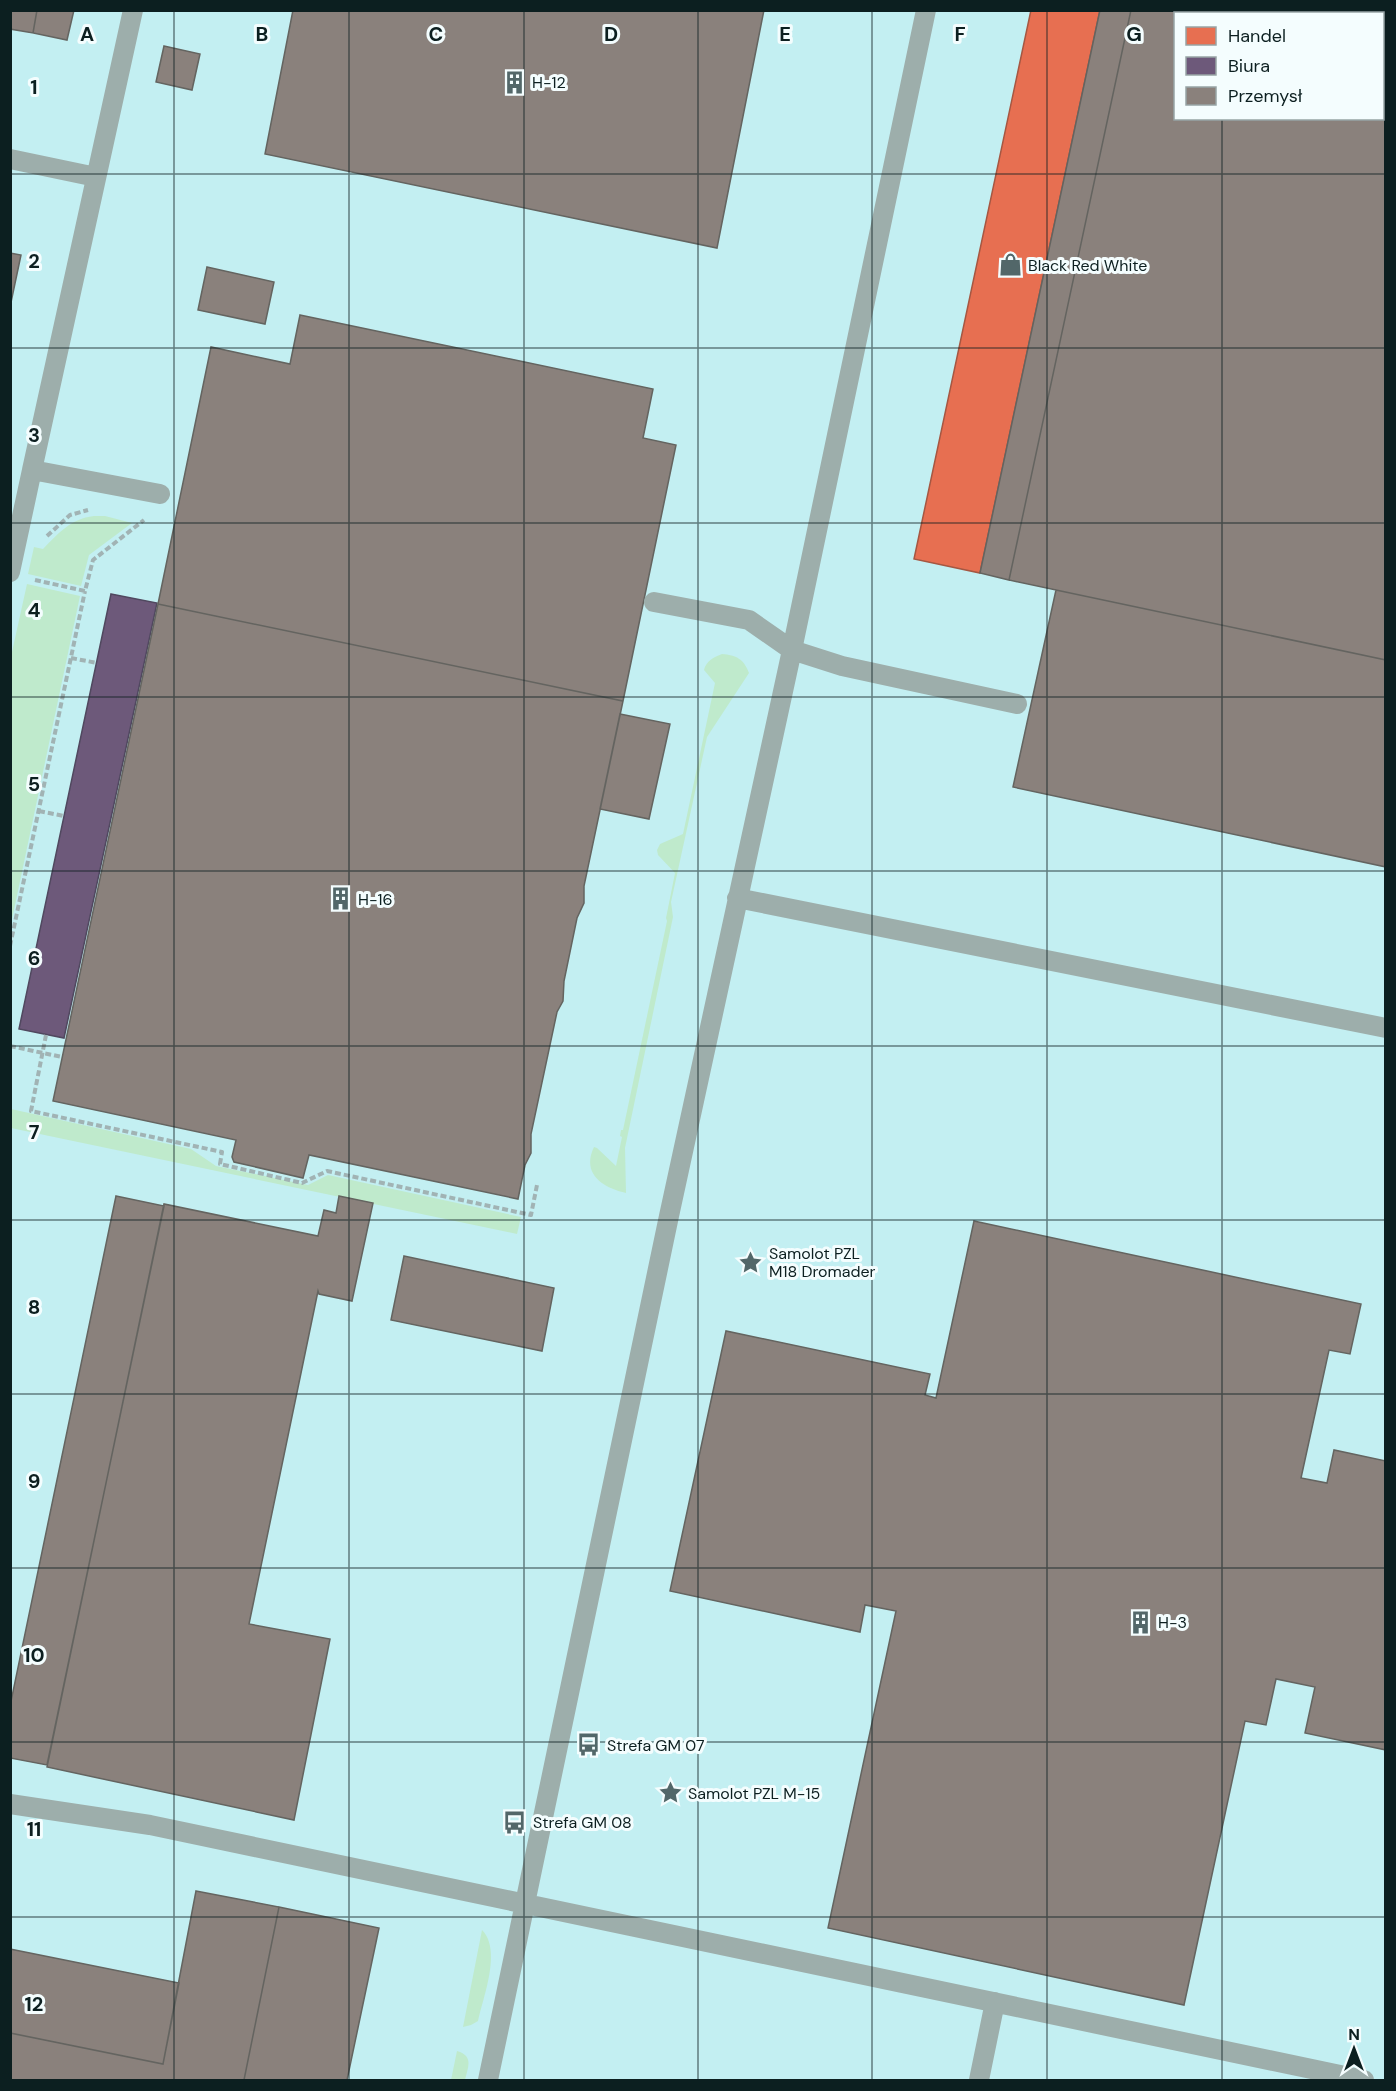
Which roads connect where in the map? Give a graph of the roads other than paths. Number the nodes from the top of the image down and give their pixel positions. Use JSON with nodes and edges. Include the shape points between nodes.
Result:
{"nodes":[{"id":1,"x":133,"y":10,"type":"edge"},
{"id":2,"x":926,"y":10,"type":"edge"},
{"id":3,"x":10,"y":159,"type":"edge"},
{"id":4,"x":96,"y":177,"type":"junction"},
{"id":5,"x":32,"y":470,"type":"junction"},
{"id":6,"x":160,"y":494,"type":"dead end"},
{"id":7,"x":10,"y":572,"type":"edge"},
{"id":8,"x":654,"y":602,"type":"dead end"},
{"id":9,"x":792,"y":650,"type":"junction"},
{"id":10,"x":1017,"y":704,"type":"dead end"},
{"id":11,"x":737,"y":898,"type":"junction"},
{"id":12,"x":1386,"y":1028,"type":"edge"},
{"id":13,"x":10,"y":1804,"type":"edge"},
{"id":14,"x":524,"y":1904,"type":"junction"},
{"id":15,"x":995,"y":2002,"type":"junction"},
{"id":16,"x":488,"y":2080,"type":"edge"},
{"id":17,"x":979,"y":2080,"type":"edge"},
{"id":18,"x":1364,"y":2080,"type":"edge"}],
"edges":[{"from":1,"to":4,"type":"lane"},
{"from":2,"to":9,"type":"lane"},
{"from":3,"to":4,"type":"lane"},
{"from":4,"to":5,"type":"lane"},
{"from":5,"to":6,"type":"lane"},
{"from":5,"to":7,"type":"lane"},
{"from":8,"to":9,"type":"lane","via":[[749,620]]},
{"from":9,"to":10,"type":"lane","via":[[842,666]]},
{"from":9,"to":11,"type":"lane"},
{"from":11,"to":12,"type":"lane"},
{"from":11,"to":14,"type":"lane"},
{"from":13,"to":14,"type":"lane","via":[[150,1825]]},
{"from":14,"to":15,"type":"lane"},
{"from":14,"to":16,"type":"lane"},
{"from":15,"to":17,"type":"lane"},
{"from":15,"to":18,"type":"lane"}]}
